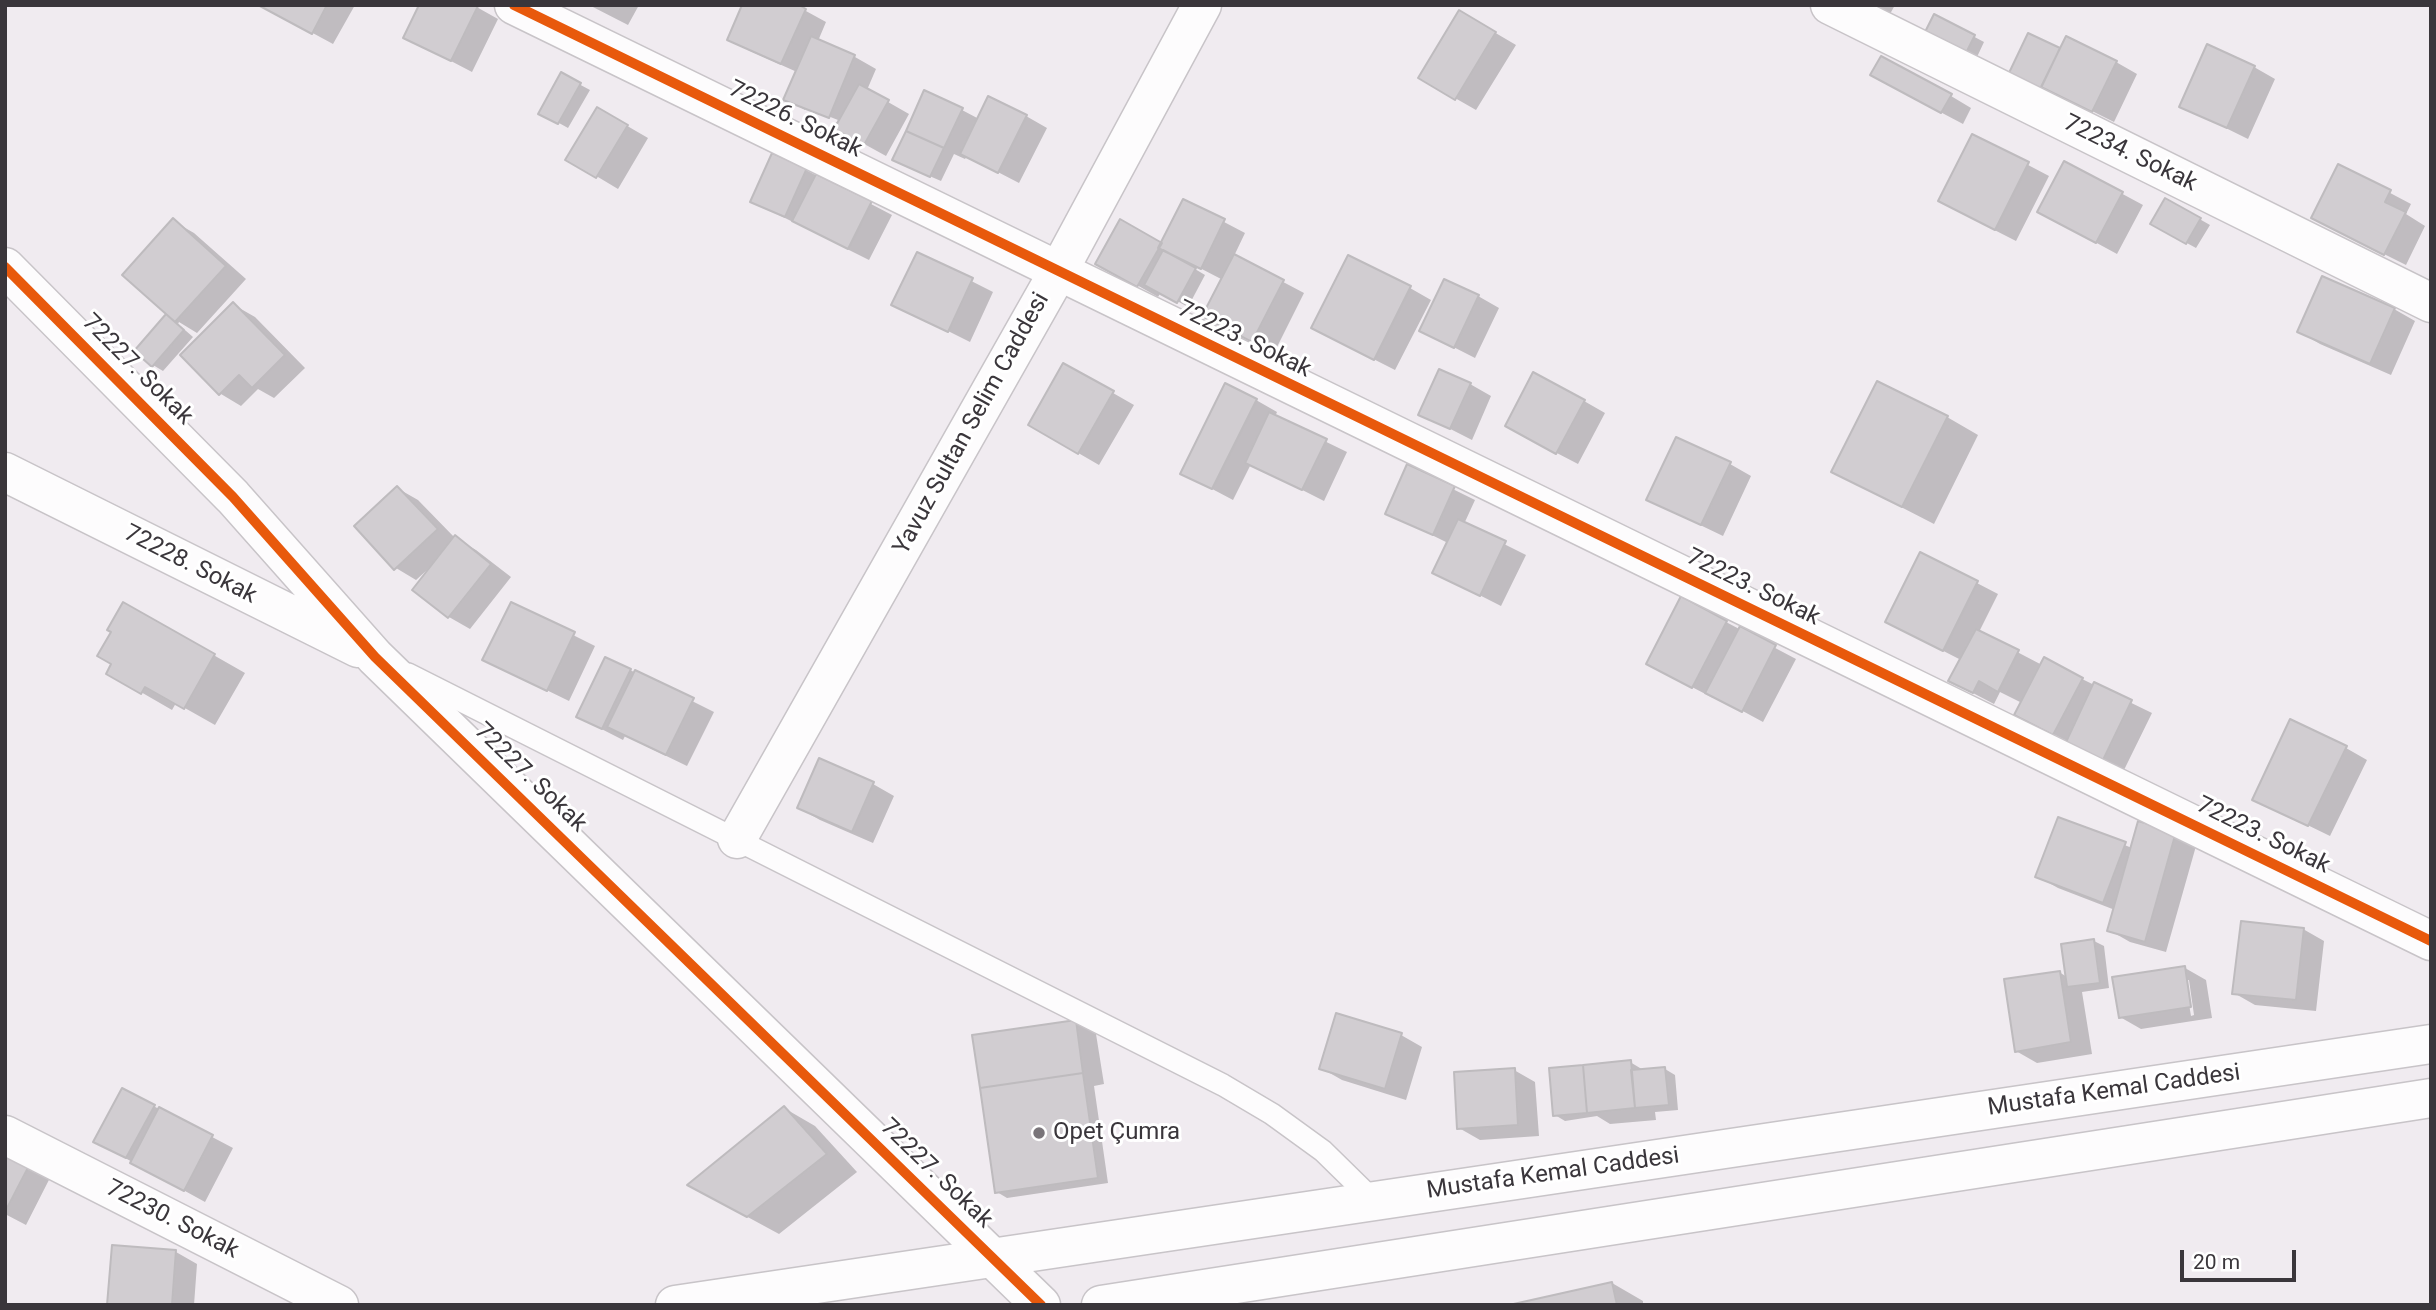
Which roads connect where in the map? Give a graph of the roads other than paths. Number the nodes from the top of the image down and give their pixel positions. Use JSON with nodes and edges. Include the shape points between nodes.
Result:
{"nodes":[{"id":1,"x":514,"y":5,"type":"edge"},
{"id":2,"x":1202,"y":5,"type":"edge"},
{"id":3,"x":1830,"y":5,"type":"edge"},
{"id":4,"x":5,"y":267,"type":"edge"},
{"id":5,"x":1058,"y":272,"type":"junction"},
{"id":6,"x":2431,"y":303,"type":"edge"},
{"id":7,"x":5,"y":472,"type":"edge"},
{"id":8,"x":375,"y":657,"type":"junction"},
{"id":9,"x":737,"y":839,"type":"junction"},
{"id":10,"x":2431,"y":941,"type":"edge"},
{"id":11,"x":2431,"y":1044,"type":"edge"},
{"id":12,"x":2431,"y":1098,"type":"edge"},
{"id":13,"x":5,"y":1135,"type":"edge"},
{"id":14,"x":1374,"y":1201,"type":"junction"},
{"id":15,"x":992,"y":1258,"type":"junction"},
{"id":16,"x":339,"y":1305,"type":"edge"},
{"id":17,"x":675,"y":1305,"type":"edge"},
{"id":18,"x":1041,"y":1305,"type":"edge"},
{"id":19,"x":1101,"y":1305,"type":"edge"}],
"edges":[{"from":1,"to":5,"type":"street","name":"72226. Sokak"},
{"from":2,"to":5,"type":"street","name":"Yavuz Sultan Selim Caddesi"},
{"from":3,"to":6,"type":"street","name":"72234. Sokak"},
{"from":4,"to":8,"type":"street","name":"72227. Sokak","via":[[233,497]]},
{"from":5,"to":9,"type":"street","name":"Yavuz Sultan Selim Caddesi"},
{"from":5,"to":10,"type":"street","name":"72223. Sokak"},
{"from":7,"to":8,"type":"street","name":"72228. Sokak"},
{"from":8,"to":9,"type":"lane"},
{"from":8,"to":15,"type":"street","name":"72227. Sokak"},
{"from":9,"to":14,"type":"lane","via":[[1223,1085],[1324,1151]]},
{"from":11,"to":14,"type":"street","name":"Mustafa Kemal Caddesi"},
{"from":12,"to":19,"type":"street"},
{"from":13,"to":16,"type":"street","name":"72230. Sokak"},
{"from":14,"to":15,"type":"street","name":"Mustafa Kemal Caddesi"},
{"from":15,"to":17,"type":"street","name":"Mustafa Kemal Caddesi"},
{"from":15,"to":18,"type":"street","name":"72227. Sokak"}]}
